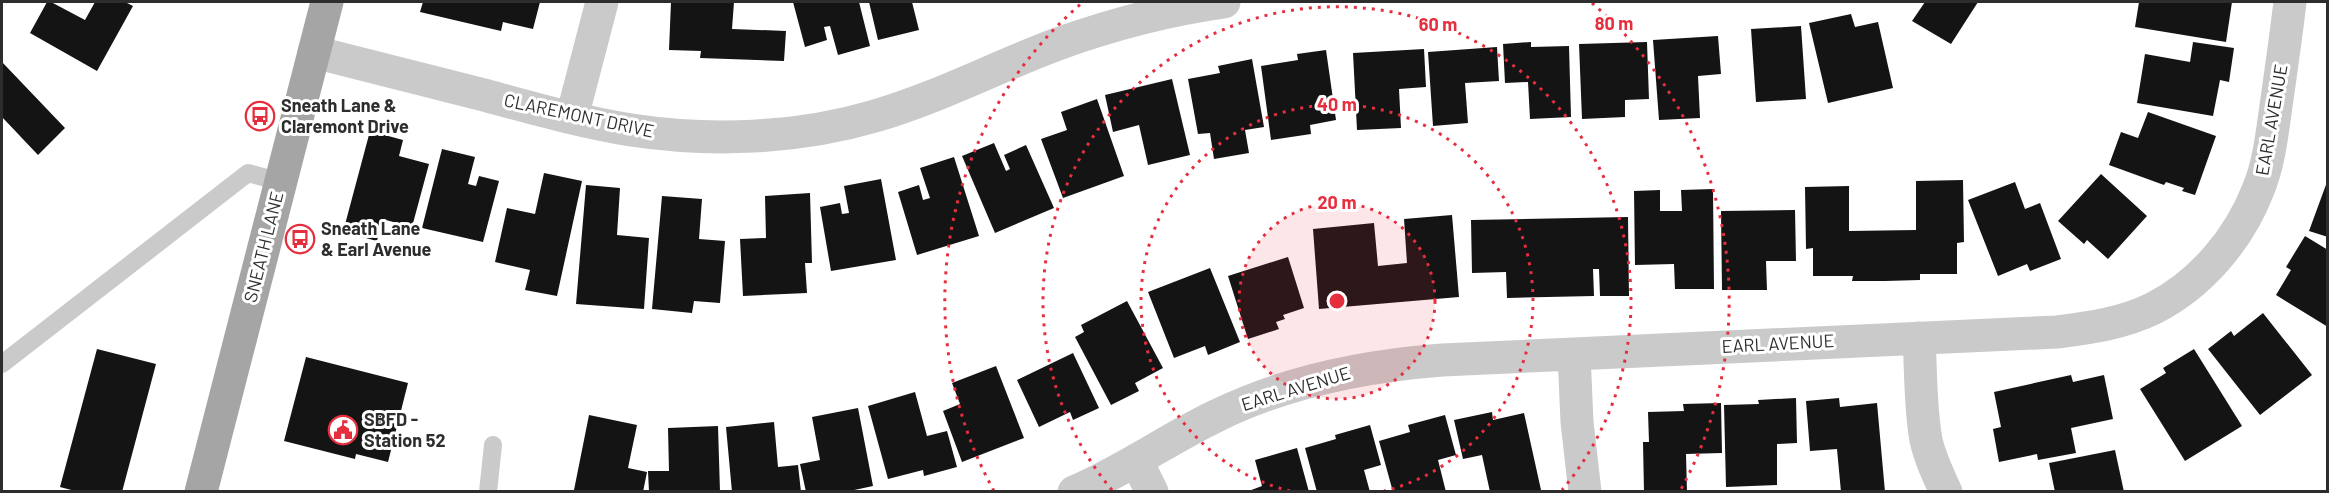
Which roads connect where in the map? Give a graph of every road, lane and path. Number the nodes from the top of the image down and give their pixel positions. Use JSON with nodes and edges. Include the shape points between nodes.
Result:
{"nodes":[{"id":1,"x":327,"y":2,"type":"edge"},
{"id":2,"x":602,"y":2,"type":"edge"},
{"id":3,"x":1224,"y":2,"type":"edge"},
{"id":4,"x":2290,"y":2,"type":"edge"},
{"id":5,"x":1142,"y":10,"type":"edge"},
{"id":6,"x":314,"y":52,"type":"junction"},
{"id":7,"x":572,"y":117,"type":"junction"},
{"id":8,"x":281,"y":182,"type":"junction"},
{"id":9,"x":1919,"y":338,"type":"junction"},
{"id":10,"x":1574,"y":354,"type":"junction"},
{"id":11,"x":2,"y":364,"type":"edge"},
{"id":12,"x":493,"y":445,"type":"dead end"},
{"id":13,"x":1136,"y":460,"type":"junction"},
{"id":14,"x":204,"y":491,"type":"edge"},
{"id":15,"x":488,"y":492,"type":"edge"},
{"id":16,"x":1074,"y":492,"type":"edge"},
{"id":17,"x":1152,"y":492,"type":"edge"},
{"id":18,"x":1585,"y":492,"type":"edge"},
{"id":19,"x":1946,"y":492,"type":"edge"}],
"edges":[{"from":1,"to":6,"type":"main road","name":"SNEATH LANE"},
{"from":2,"to":7,"type":"street"},
{"from":3,"to":5,"type":"street","name":"CLAREMONT DRIVE"},
{"from":4,"to":9,"type":"street","name":"EARL AVENUE","via":[[2271,137],[2259,189],[2233,237],[2197,278],[2155,308],[2109,324],[2057,332]]},
{"from":5,"to":7,"type":"street","name":"CLAREMONT DRIVE","via":[[943,94],[837,125],[777,134],[714,136],[656,133]]},
{"from":6,"to":7,"type":"street","name":"CLAREMONT DRIVE"},
{"from":6,"to":8,"type":"main road","name":"SNEATH LANE"},
{"from":8,"to":11,"type":"lane","via":[[248,173]]},
{"from":8,"to":14,"type":"main road","name":"SNEATH LANE"},
{"from":9,"to":10,"type":"street","name":"EARL AVENUE"},
{"from":9,"to":19,"type":"street","via":[[1926,441]]},
{"from":10,"to":13,"type":"street","name":"EARL AVENUE","via":[[1421,361],[1338,374],[1249,401]]},
{"from":10,"to":18,"type":"street"},
{"from":12,"to":15,"type":"lane"},
{"from":13,"to":16,"type":"street","name":"EARL AVENUE"},
{"from":13,"to":17,"type":"street"}]}
